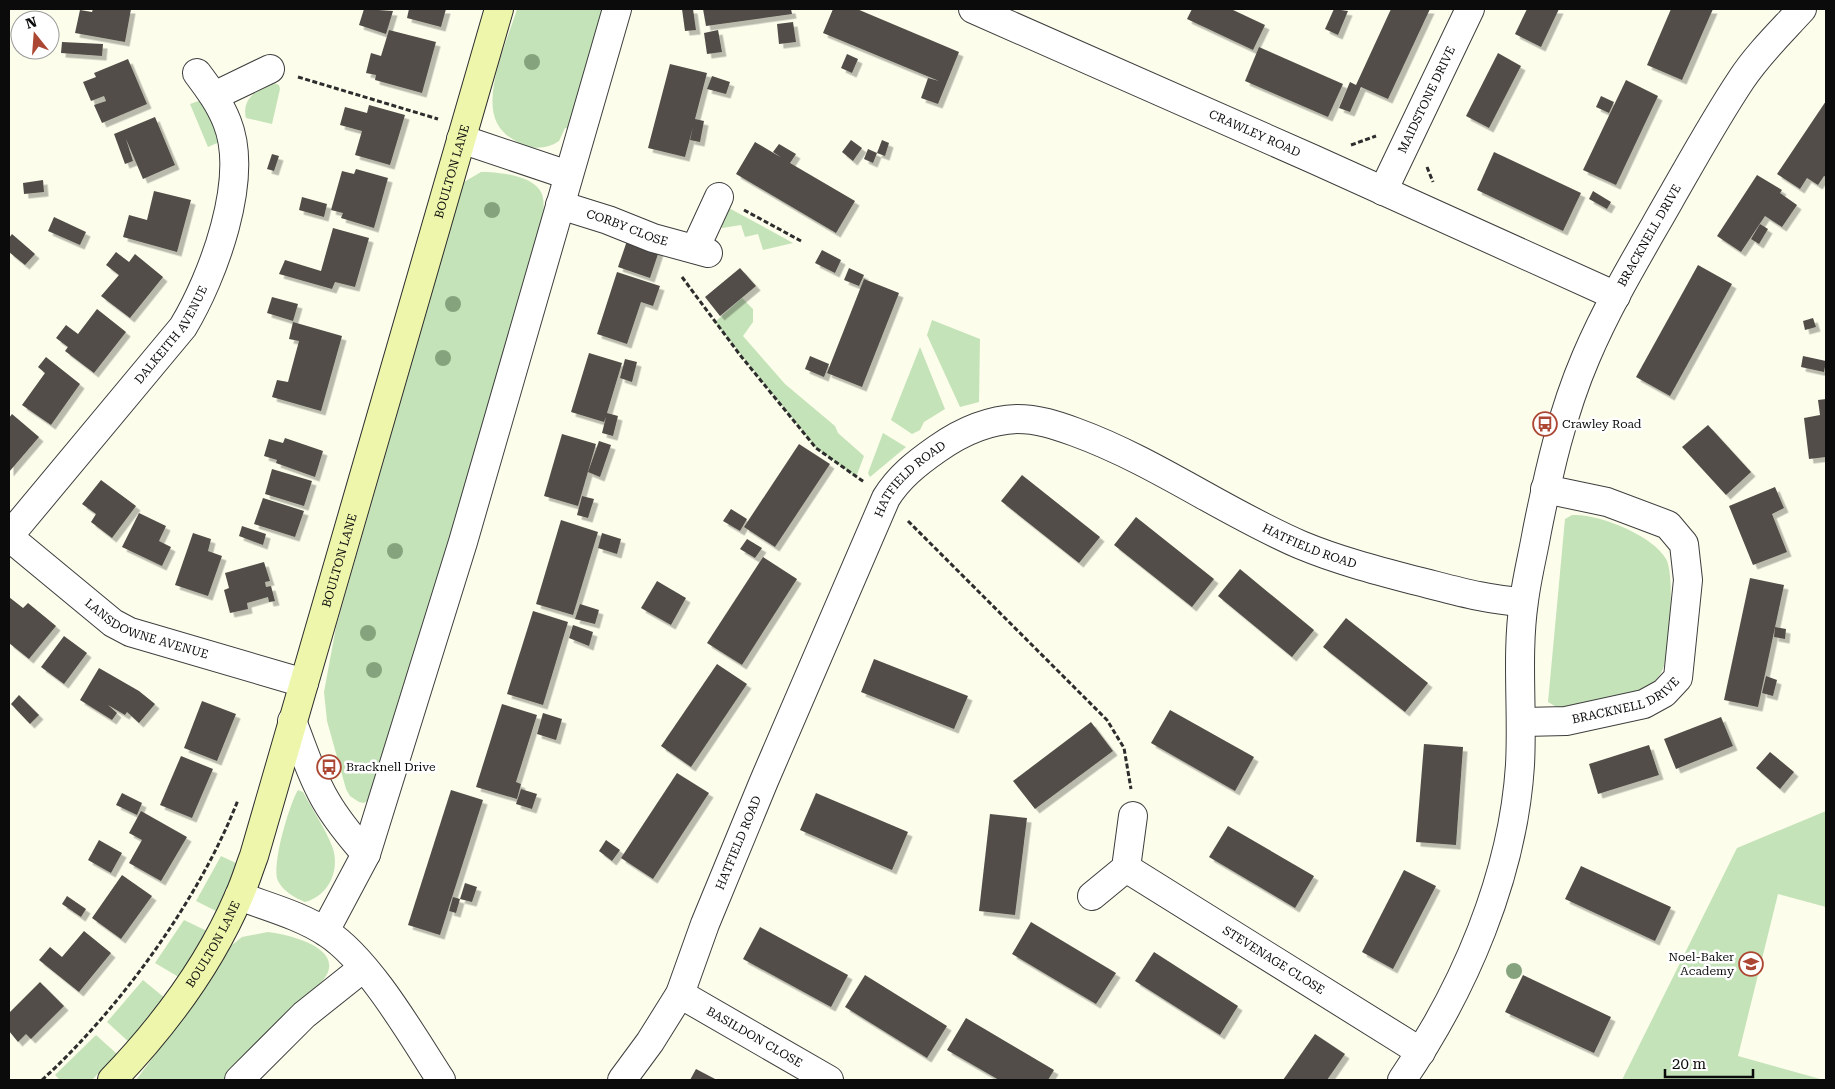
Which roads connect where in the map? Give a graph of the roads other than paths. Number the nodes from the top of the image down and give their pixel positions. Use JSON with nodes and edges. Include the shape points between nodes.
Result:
{"nodes":[{"id":1,"x":499,"y":9,"type":"edge"},
{"id":2,"x":617,"y":9,"type":"edge"},
{"id":3,"x":973,"y":9,"type":"edge"},
{"id":4,"x":1470,"y":9,"type":"edge"},
{"id":5,"x":1802,"y":9,"type":"edge"},
{"id":6,"x":270,"y":69,"type":"road end"},
{"id":7,"x":198,"y":73,"type":"dead end"},
{"id":8,"x":214,"y":96,"type":"junction"},
{"id":9,"x":463,"y":133,"type":"junction"},
{"id":10,"x":568,"y":175,"type":"junction"},
{"id":11,"x":1383,"y":191,"type":"junction"},
{"id":12,"x":719,"y":197,"type":"road end"},
{"id":13,"x":560,"y":205,"type":"junction"},
{"id":14,"x":1616,"y":296,"type":"junction"},
{"id":15,"x":1546,"y":489,"type":"junction"},
{"id":16,"x":9,"y":537,"type":"edge"},
{"id":17,"x":1523,"y":602,"type":"junction"},
{"id":18,"x":304,"y":683,"type":"junction"},
{"id":19,"x":292,"y":721,"type":"junction"},
{"id":20,"x":1522,"y":722,"type":"junction"},
{"id":21,"x":1133,"y":816,"type":"dead end"},
{"id":22,"x":366,"y":854,"type":"junction"},
{"id":23,"x":1126,"y":868,"type":"junction"},
{"id":24,"x":239,"y":896,"type":"junction"},
{"id":25,"x":1092,"y":896,"type":"dead end"},
{"id":26,"x":325,"y":931,"type":"junction"},
{"id":27,"x":363,"y":968,"type":"junction"},
{"id":28,"x":680,"y":994,"type":"junction"},
{"id":29,"x":1421,"y":1052,"type":"junction"},
{"id":30,"x":112,"y":1080,"type":"edge"},
{"id":31,"x":239,"y":1080,"type":"edge"},
{"id":32,"x":441,"y":1080,"type":"edge"},
{"id":33,"x":622,"y":1080,"type":"edge"},
{"id":34,"x":829,"y":1080,"type":"edge"},
{"id":35,"x":1402,"y":1080,"type":"edge"}],
"edges":[{"from":1,"to":9,"type":"street","name":"BOULTON LANE"},
{"from":2,"to":10,"type":"street"},
{"from":3,"to":11,"type":"street","name":"CRAWLEY ROAD"},
{"from":4,"to":11,"type":"street","name":"MAIDSTONE DRIVE"},
{"from":5,"to":14,"type":"street","name":"BRACKNELL DRIVE","via":[[1741,80]]},
{"from":6,"to":8,"type":"street"},
{"from":7,"to":8,"type":"street","name":"DALKEITH AVENUE"},
{"from":8,"to":16,"type":"street","name":"DALKEITH AVENUE","via":[[228,123],[234,149],[234,193],[199,300],[183,327]]},
{"from":9,"to":10,"type":"street"},
{"from":9,"to":18,"type":"street","name":"BOULTON LANE"},
{"from":10,"to":13,"type":"street"},
{"from":11,"to":14,"type":"street","name":"CRAWLEY ROAD"},
{"from":12,"to":13,"type":"street","name":"CORBY CLOSE","via":[[701,251],[653,238]]},
{"from":13,"to":22,"type":"street","via":[[463,542]]},
{"from":14,"to":15,"type":"street","name":"BRACKNELL DRIVE","via":[[1586,355],[1567,407],[1552,455]]},
{"from":15,"to":17,"type":"street","name":"BRACKNELL DRIVE"},
{"from":15,"to":20,"type":"street","name":"BRACKNELL DRIVE","via":[[1607,502],[1644,515],[1668,525],[1684,544],[1688,580],[1678,678],[1664,693],[1644,704],[1566,721]]},
{"from":16,"to":18,"type":"street","name":"LANSDOWNE AVENUE","via":[[113,623],[130,632]]},
{"from":17,"to":20,"type":"street","name":"BRACKNELL DRIVE"},
{"from":17,"to":28,"type":"street","name":"HATFIELD ROAD","via":[[1490,600],[1347,562],[1302,545],[1103,442],[1048,422],[998,421],[965,432],[921,460],[896,482],[886,498],[764,781]]},
{"from":18,"to":19,"type":"street","name":"BOULTON LANE"},
{"from":19,"to":22,"type":"street","via":[[326,801]]},
{"from":19,"to":24,"type":"street","name":"BOULTON LANE","via":[[269,807]]},
{"from":20,"to":29,"type":"street","name":"BRACKNELL DRIVE","via":[[1514,812],[1486,917],[1463,973]]},
{"from":21,"to":23,"type":"street"},
{"from":22,"to":26,"type":"street"},
{"from":23,"to":25,"type":"street"},
{"from":23,"to":29,"type":"street","name":"STEVENAGE CLOSE"},
{"from":24,"to":26,"type":"street"},
{"from":24,"to":30,"type":"street","name":"BOULTON LANE","via":[[180,999]]},
{"from":26,"to":27,"type":"street","via":[[338,940]]},
{"from":27,"to":31,"type":"street","via":[[304,1015]]},
{"from":27,"to":32,"type":"street"},
{"from":28,"to":33,"type":"street","name":"HATFIELD ROAD"},
{"from":28,"to":34,"type":"street","name":"BASILDON CLOSE"},
{"from":29,"to":35,"type":"street","name":"BRACKNELL DRIVE"}]}
